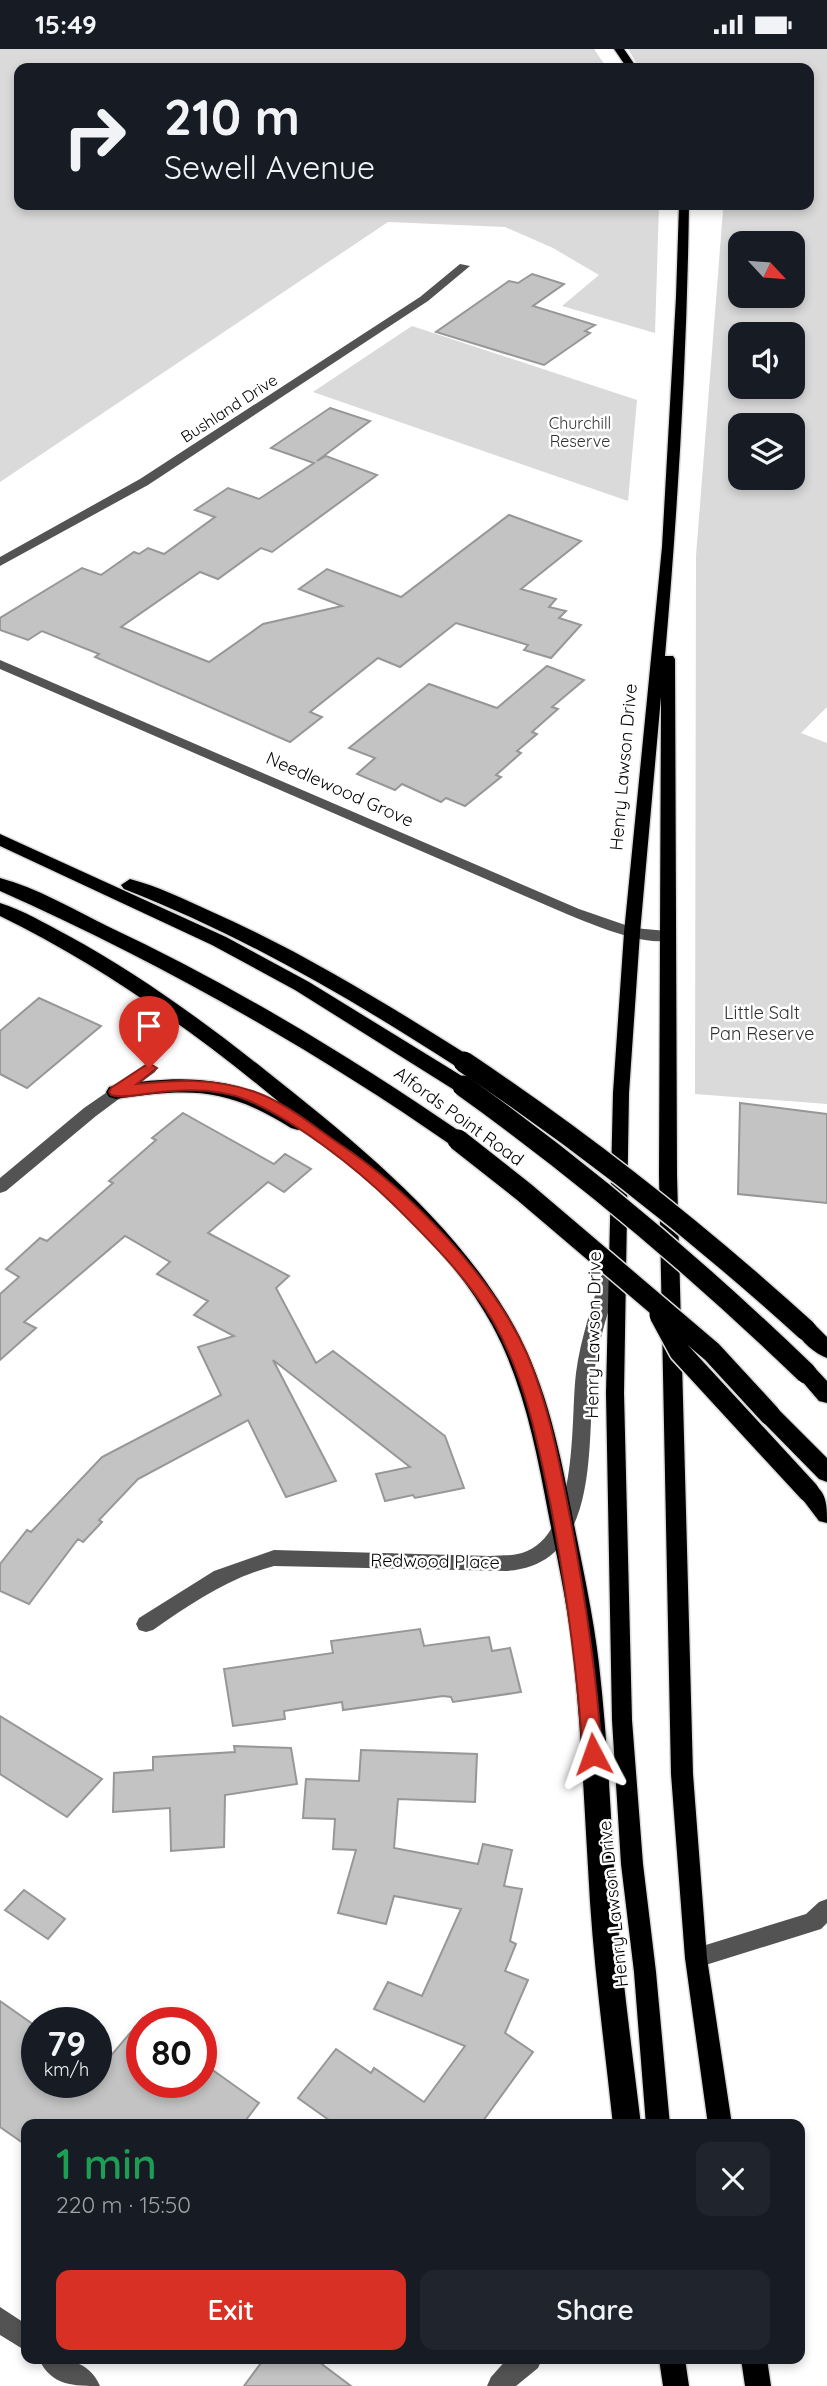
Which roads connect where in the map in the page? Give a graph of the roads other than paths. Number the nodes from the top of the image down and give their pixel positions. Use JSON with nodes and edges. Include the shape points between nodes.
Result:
{"nodes":[{"id":1,"x":684,"y":210,"type":"edge"},
{"id":2,"x":464,"y":266,"type":"dead end"},
{"id":3,"x":668,"y":547,"type":"junction"},
{"id":4,"x":0,"y":562,"type":"edge"},
{"id":5,"x":0,"y":664,"type":"edge"},
{"id":6,"x":5,"y":841,"type":"edge"},
{"id":7,"x":0,"y":884,"type":"edge"},
{"id":8,"x":0,"y":909,"type":"edge"},
{"id":9,"x":632,"y":933,"type":"junction"},
{"id":10,"x":667,"y":936,"type":"junction"},
{"id":11,"x":149,"y":1068,"type":"dead end"},
{"id":12,"x":116,"y":1092,"type":"junction"},
{"id":13,"x":366,"y":1168,"type":"junction"},
{"id":14,"x":0,"y":1187,"type":"edge"},
{"id":15,"x":619,"y":1242,"type":"junction"},
{"id":16,"x":655,"y":1306,"type":"junction"},
{"id":17,"x":827,"y":1350,"type":"edge"},
{"id":18,"x":827,"y":1395,"type":"edge"},
{"id":19,"x":827,"y":1473,"type":"edge"},
{"id":20,"x":827,"y":1514,"type":"edge"},
{"id":21,"x":563,"y":1527,"type":"junction"},
{"id":22,"x":146,"y":1624,"type":"dead end"},
{"id":23,"x":827,"y":1909,"type":"edge"},
{"id":24,"x":696,"y":1958,"type":"junction"},
{"id":25,"x":626,"y":2119,"type":"edge"},
{"id":26,"x":657,"y":2119,"type":"edge"},
{"id":27,"x":719,"y":2119,"type":"edge"},
{"id":28,"x":0,"y":2319,"type":"edge"},
{"id":29,"x":21,"y":2335,"type":"edge"},
{"id":30,"x":58,"y":2364,"type":"edge"},
{"id":31,"x":522,"y":2364,"type":"edge"},
{"id":32,"x":673,"y":2364,"type":"edge"},
{"id":33,"x":755,"y":2364,"type":"edge"},
{"id":34,"x":87,"y":2386,"type":"edge"},
{"id":35,"x":500,"y":2386,"type":"edge"},
{"id":36,"x":676,"y":2386,"type":"edge"},
{"id":37,"x":758,"y":2386,"type":"edge"}],
"edges":[{"from":1,"to":3,"type":"main road","name":"Henry Lawson Drive"},
{"from":2,"to":4,"type":"street","name":"Bushland Drive","via":[[425,299],[144,482]]},
{"from":3,"to":9,"type":"main road","name":"Henry Lawson Drive"},
{"from":3,"to":10,"type":"main road","name":"Henry Lawson Drive"},
{"from":5,"to":9,"type":"street","name":"Needlewood Grove"},
{"from":6,"to":17,"type":"highway","bridge":true,"via":[[171,900],[363,999],[559,1126],[640,1187]]},
{"from":6,"to":18,"type":"highway","name":"Alfords Point Road","bridge":true,"via":[[267,967],[463,1086],[629,1210],[713,1283]]},
{"from":7,"to":16,"type":"highway","name":"Alfords Point Road","bridge":true,"via":[[225,992],[336,1057],[458,1140]]},
{"from":8,"to":13,"type":"highway","via":[[99,960],[178,1014],[274,1087]]},
{"from":9,"to":10,"type":"street","name":"Needlewood Grove"},
{"from":9,"to":15,"type":"main road","name":"Henry Lawson Drive","via":[[621,1093]]},
{"from":10,"to":24,"type":"main road","name":"Henry Lawson Drive","via":[[682,1774]]},
{"from":11,"to":12,"type":"street"},
{"from":12,"to":13,"type":"highway","via":[[180,1085],[249,1095]]},
{"from":12,"to":14,"type":"street"},
{"from":13,"to":21,"type":"highway","via":[[446,1246],[498,1316],[534,1393]]},
{"from":15,"to":21,"type":"street","name":"Redwood Place","via":[[585,1374],[577,1484]]},
{"from":15,"to":26,"type":"main road","name":"Henry Lawson Drive","via":[[615,1393],[622,1720]]},
{"from":16,"to":19,"type":"highway","name":"Alfords Point Road","bridge":true,"via":[[712,1352]]},
{"from":16,"to":20,"type":"highway","bridge":true,"via":[[680,1352]]},
{"from":21,"to":22,"type":"street","name":"Redwood Place","via":[[541,1551],[516,1562],[263,1560],[213,1578]]},
{"from":21,"to":25,"type":"highway","via":[[586,1663],[610,1986]]},
{"from":23,"to":24,"type":"street","via":[[813,1922]]},
{"from":24,"to":27,"type":"main road","name":"Henry Lawson Drive"},
{"from":28,"to":29,"type":"street"},
{"from":30,"to":34,"type":"street"},
{"from":31,"to":35,"type":"street"},
{"from":32,"to":36,"type":"main road"},
{"from":33,"to":37,"type":"main road"}]}
